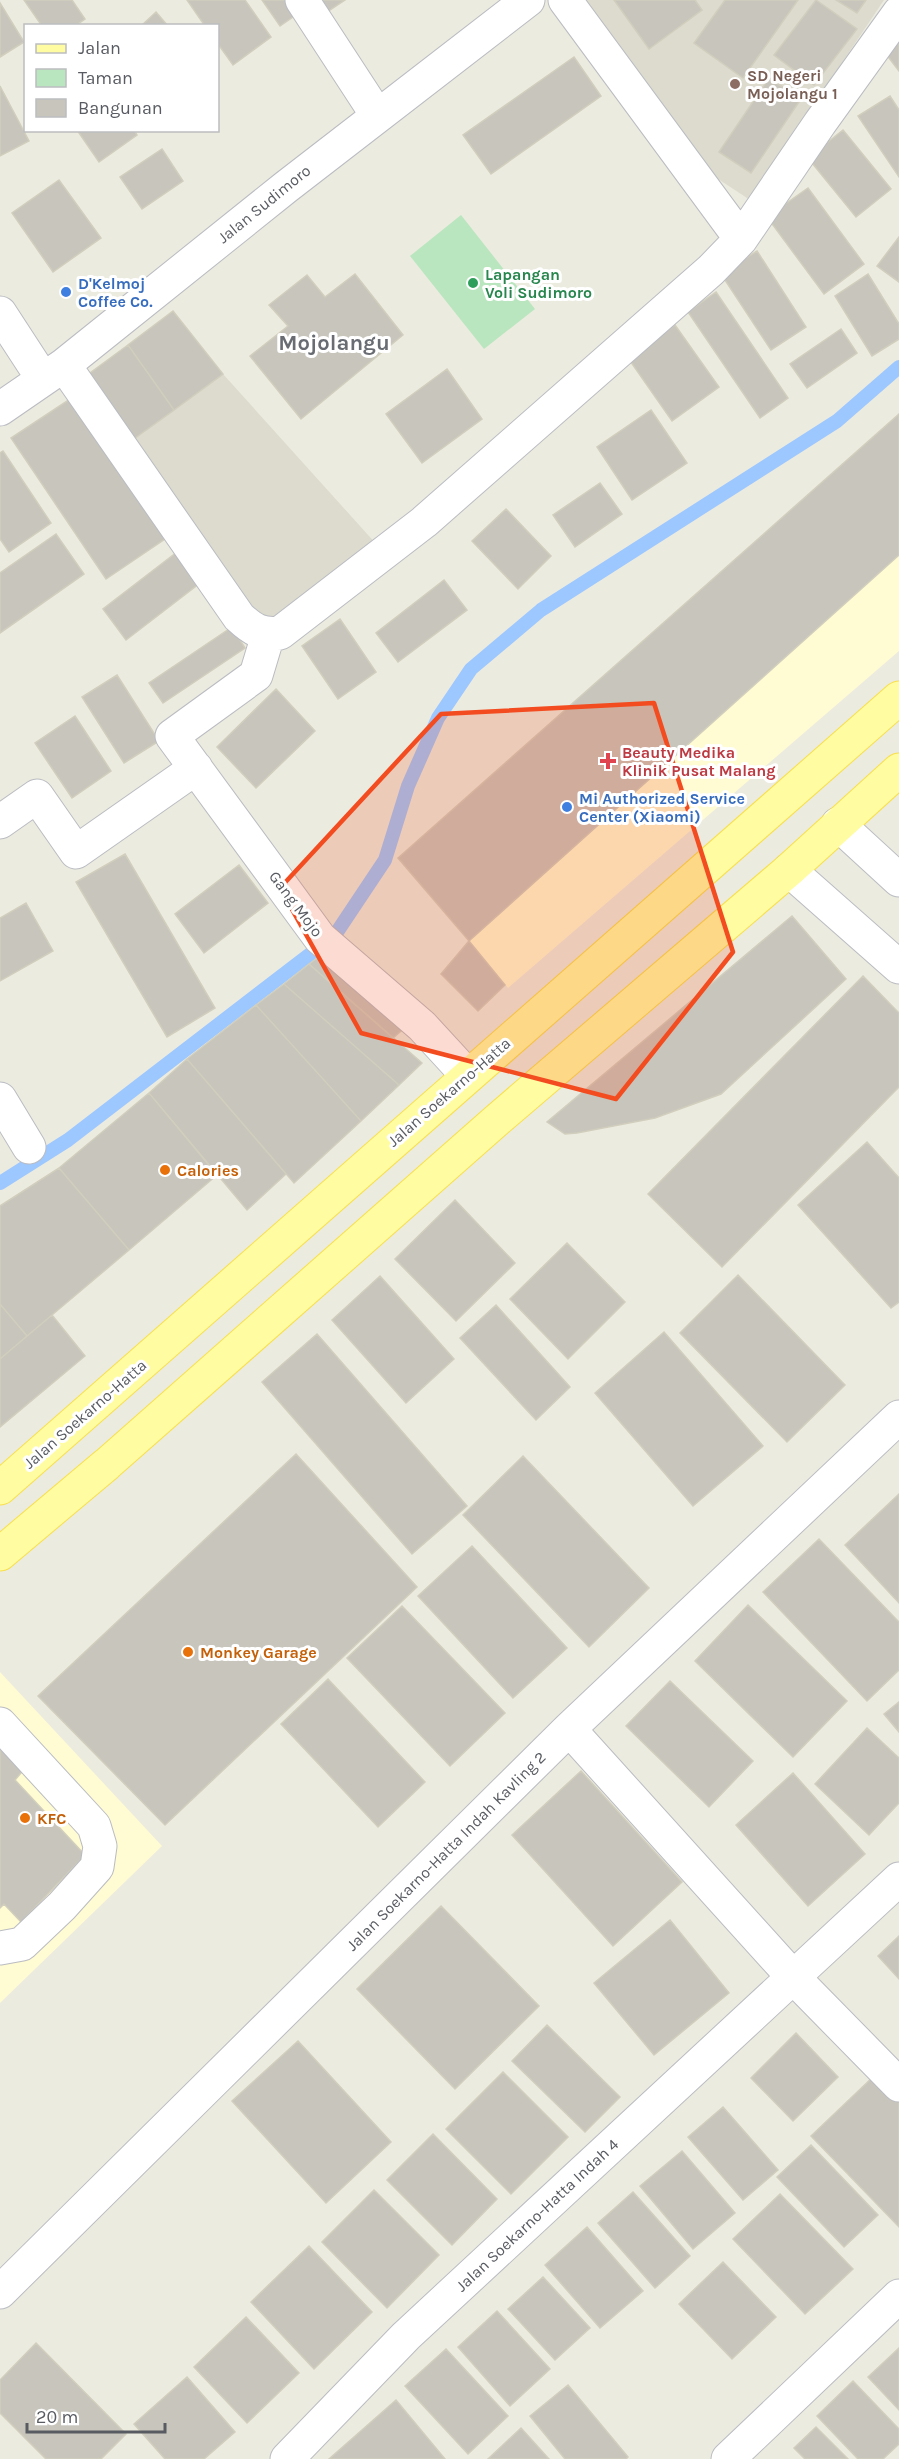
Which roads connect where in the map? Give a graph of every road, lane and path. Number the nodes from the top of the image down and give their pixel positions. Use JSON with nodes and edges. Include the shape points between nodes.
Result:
{"nodes":[{"id":1,"x":302,"y":0,"type":"edge"},
{"id":2,"x":565,"y":0,"type":"edge"},
{"id":3,"x":523,"y":2,"type":"edge"},
{"id":4,"x":899,"y":13,"type":"edge"},
{"id":5,"x":377,"y":115,"type":"junction"},
{"id":6,"x":741,"y":239,"type":"junction"},
{"id":7,"x":0,"y":313,"type":"edge"},
{"id":8,"x":53,"y":372,"type":"junction"},
{"id":9,"x":0,"y":409,"type":"edge"},
{"id":10,"x":268,"y":634,"type":"junction"},
{"id":11,"x":899,"y":698,"type":"edge"},
{"id":12,"x":196,"y":768,"type":"junction"},
{"id":13,"x":899,"y":770,"type":"edge"},
{"id":14,"x":0,"y":822,"type":"edge"},
{"id":15,"x":838,"y":824,"type":"junction"},
{"id":16,"x":789,"y":870,"type":"junction"},
{"id":17,"x":899,"y":880,"type":"edge"},
{"id":18,"x":899,"y":967,"type":"edge"},
{"id":19,"x":468,"y":1076,"type":"junction"},
{"id":20,"x":0,"y":1099,"type":"edge"},
{"id":21,"x":29,"y":1148,"type":"dead end"},
{"id":22,"x":899,"y":1417,"type":"edge"},
{"id":23,"x":32,"y":1461,"type":"junction"},
{"id":24,"x":0,"y":1488,"type":"edge"},
{"id":25,"x":64,"y":1499,"type":"junction"},
{"id":26,"x":0,"y":1554,"type":"edge"},
{"id":27,"x":0,"y":1724,"type":"edge"},
{"id":28,"x":569,"y":1729,"type":"junction"},
{"id":29,"x":899,"y":1879,"type":"edge"},
{"id":30,"x":0,"y":1948,"type":"edge"},
{"id":31,"x":794,"y":1978,"type":"junction"},
{"id":32,"x":899,"y":2085,"type":"edge"},
{"id":33,"x":0,"y":2292,"type":"edge"},
{"id":34,"x":899,"y":2296,"type":"edge"},
{"id":35,"x":287,"y":2459,"type":"edge"},
{"id":36,"x":728,"y":2459,"type":"edge"}],
"edges":[{"from":1,"to":5,"type":"street"},
{"from":2,"to":6,"type":"street"},
{"from":3,"to":5,"type":"street","name":"Jalan Sudimoro"},
{"from":4,"to":6,"type":"street"},
{"from":5,"to":8,"type":"street","name":"Jalan Sudimoro"},
{"from":6,"to":10,"type":"street","via":[[711,270],[424,522],[280,633]]},
{"from":7,"to":8,"type":"street"},
{"from":8,"to":9,"type":"street","name":"Jalan Sudimoro"},
{"from":8,"to":10,"type":"street","via":[[239,617],[255,632]]},
{"from":10,"to":12,"type":"street","name":"Gang Mojo","via":[[256,675],[172,736]]},
{"from":11,"to":19,"type":"main road","name":"Jalan Soekarno-Hatta"},
{"from":12,"to":14,"type":"street","via":[[76,852],[37,796]]},
{"from":12,"to":19,"type":"street","name":"Gang Mojo","via":[[328,945],[422,1026]]},
{"from":13,"to":15,"type":"main road"},
{"from":15,"to":16,"type":"main road"},
{"from":15,"to":17,"type":"street"},
{"from":16,"to":18,"type":"street"},
{"from":16,"to":25,"type":"main road"},
{"from":19,"to":23,"type":"main road","name":"Jalan Soekarno-Hatta"},
{"from":20,"to":21,"type":"street"},
{"from":22,"to":28,"type":"street","name":"Jalan Soekarno-Hatta Indah Kavling 2"},
{"from":23,"to":24,"type":"main road","name":"Jalan Soekarno-Hatta"},
{"from":23,"to":25,"type":"main road"},
{"from":25,"to":26,"type":"main road"},
{"from":27,"to":30,"type":"street","via":[[94,1826],[100,1846],[97,1867],[62,1906],[22,1944]]},
{"from":28,"to":31,"type":"street"},
{"from":28,"to":33,"type":"street","name":"Jalan Soekarno-Hatta Indah Kavling 2"},
{"from":29,"to":31,"type":"street","name":"Jalan Soekarno-Hatta Indah 4"},
{"from":31,"to":32,"type":"street"},
{"from":31,"to":35,"type":"street","name":"Jalan Soekarno-Hatta Indah 4","via":[[406,2336]]},
{"from":34,"to":36,"type":"street"}]}
